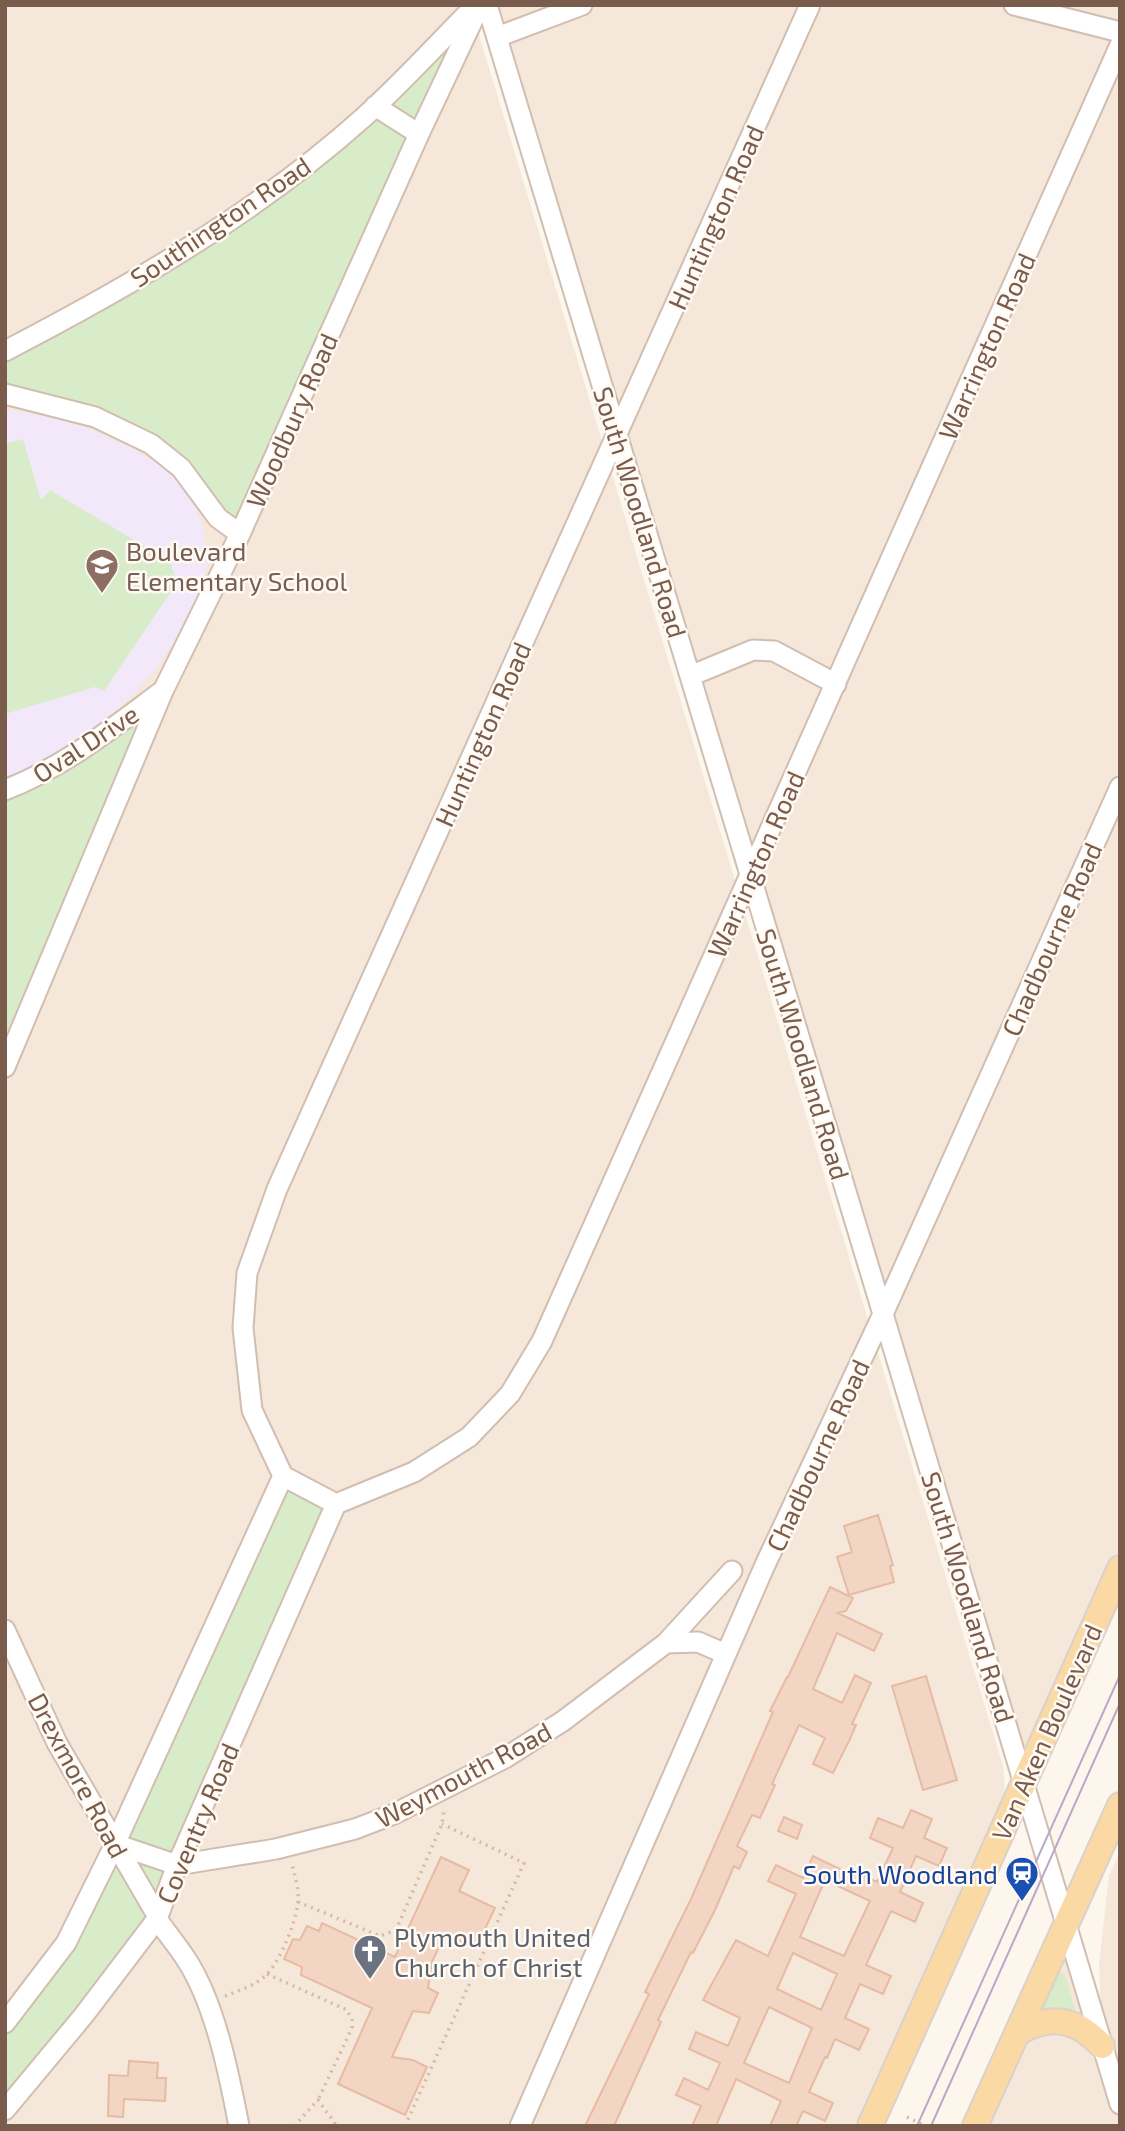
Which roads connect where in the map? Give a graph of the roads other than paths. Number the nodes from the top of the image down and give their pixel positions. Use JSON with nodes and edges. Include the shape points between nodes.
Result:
{"nodes":[{"id":1,"x":478,"y":5,"type":"edge"},
{"id":2,"x":487,"y":5,"type":"edge"},
{"id":3,"x":582,"y":5,"type":"edge"},
{"id":4,"x":810,"y":5,"type":"edge"},
{"id":5,"x":1014,"y":5,"type":"edge"},
{"id":6,"x":1120,"y":32,"type":"edge"},
{"id":7,"x":497,"y":37,"type":"junction"},
{"id":8,"x":1120,"y":45,"type":"edge"},
{"id":9,"x":375,"y":106,"type":"junction"},
{"id":10,"x":419,"y":134,"type":"junction"},
{"id":11,"x":5,"y":351,"type":"edge"},
{"id":12,"x":5,"y":394,"type":"edge"},
{"id":13,"x":618,"y":434,"type":"junction"},
{"id":14,"x":240,"y":534,"type":"junction"},
{"id":15,"x":690,"y":676,"type":"junction"},
{"id":16,"x":836,"y":684,"type":"junction"},
{"id":17,"x":163,"y":691,"type":"junction"},
{"id":18,"x":1120,"y":787,"type":"edge"},
{"id":19,"x":5,"y":790,"type":"edge"},
{"id":20,"x":750,"y":876,"type":"junction"},
{"id":21,"x":5,"y":1067,"type":"edge"},
{"id":22,"x":883,"y":1314,"type":"junction"},
{"id":23,"x":282,"y":1476,"type":"junction"},
{"id":24,"x":336,"y":1504,"type":"junction"},
{"id":25,"x":1120,"y":1568,"type":"edge"},
{"id":26,"x":732,"y":1571,"type":"dead end"},
{"id":27,"x":5,"y":1630,"type":"edge"},
{"id":28,"x":666,"y":1643,"type":"junction"},
{"id":29,"x":726,"y":1654,"type":"junction"},
{"id":30,"x":1024,"y":1785,"type":"junction"},
{"id":31,"x":1120,"y":1805,"type":"edge"},
{"id":32,"x":115,"y":1844,"type":"junction"},
{"id":33,"x":177,"y":1866,"type":"junction"},
{"id":34,"x":157,"y":1918,"type":"junction"},
{"id":35,"x":1066,"y":1923,"type":"junction"},
{"id":36,"x":5,"y":2023,"type":"edge"},
{"id":37,"x":1017,"y":2033,"type":"junction"},
{"id":38,"x":1102,"y":2046,"type":"junction"},
{"id":39,"x":1120,"y":2104,"type":"edge"},
{"id":40,"x":5,"y":2110,"type":"edge"},
{"id":41,"x":239,"y":2126,"type":"edge"},
{"id":42,"x":520,"y":2126,"type":"edge"},
{"id":43,"x":870,"y":2126,"type":"edge"},
{"id":44,"x":975,"y":2126,"type":"edge"}],
"edges":[{"from":1,"to":9,"type":"street","name":"Southington Road"},
{"from":1,"to":10,"type":"street","name":"Woodbury Road"},
{"from":2,"to":7,"type":"street","name":"South Woodland Road"},
{"from":3,"to":7,"type":"street"},
{"from":4,"to":13,"type":"street","name":"Huntington Road"},
{"from":5,"to":6,"type":"street"},
{"from":7,"to":13,"type":"street","name":"South Woodland Road"},
{"from":8,"to":16,"type":"street","name":"Warrington Road"},
{"from":9,"to":10,"type":"street"},
{"from":9,"to":11,"type":"street","name":"Southington Road","via":[[273,191],[200,241],[97,304]]},
{"from":10,"to":14,"type":"street","name":"Woodbury Road"},
{"from":12,"to":14,"type":"street","via":[[94,417],[151,444],[181,468],[218,517]]},
{"from":13,"to":15,"type":"street","name":"South Woodland Road"},
{"from":13,"to":23,"type":"street","name":"Huntington Road","via":[[277,1189],[247,1273],[243,1328],[252,1410]]},
{"from":14,"to":17,"type":"street","name":"Woodbury Road"},
{"from":15,"to":16,"type":"street","via":[[753,650],[764,650]]},
{"from":15,"to":20,"type":"street","name":"South Woodland Road"},
{"from":16,"to":20,"type":"street","name":"Warrington Road"},
{"from":17,"to":19,"type":"street","name":"Oval Drive","via":[[86,748]]},
{"from":17,"to":21,"type":"street","name":"Woodbury Road"},
{"from":18,"to":22,"type":"street","name":"Chadbourne Road"},
{"from":20,"to":22,"type":"street","name":"South Woodland Road"},
{"from":20,"to":24,"type":"street","name":"Warrington Road","via":[[542,1341],[510,1394],[468,1437],[414,1472]]},
{"from":22,"to":29,"type":"street","name":"Chadbourne Road"},
{"from":22,"to":30,"type":"street","name":"South Woodland Road"},
{"from":23,"to":24,"type":"street"},
{"from":23,"to":32,"type":"street"},
{"from":24,"to":33,"type":"street","name":"Coventry Road"},
{"from":25,"to":30,"type":"main road","name":"Van Aken Boulevard"},
{"from":26,"to":28,"type":"street","name":"Weymouth Road"},
{"from":27,"to":32,"type":"street","name":"Drexmore Road","via":[[57,1743]]},
{"from":28,"to":29,"type":"street","via":[[698,1642]]},
{"from":28,"to":33,"type":"street","name":"Weymouth Road","via":[[563,1721],[505,1758],[394,1814],[275,1849]]},
{"from":29,"to":42,"type":"street","name":"Chadbourne Road"},
{"from":30,"to":35,"type":"street","name":"South Woodland Road"},
{"from":30,"to":43,"type":"main road","name":"Van Aken Boulevard"},
{"from":31,"to":35,"type":"main road"},
{"from":32,"to":33,"type":"street","name":"Weymouth Road"},
{"from":32,"to":34,"type":"street","name":"Drexmore Road"},
{"from":32,"to":36,"type":"street","via":[[66,1942]]},
{"from":33,"to":34,"type":"street","name":"Coventry Road"},
{"from":34,"to":40,"type":"street","name":"Coventry Road"},
{"from":34,"to":41,"type":"street","name":"Drexmore Road","via":[[203,1994]]},
{"from":35,"to":37,"type":"main road"},
{"from":35,"to":38,"type":"street","name":"South Woodland Road"},
{"from":37,"to":38,"type":"main road","via":[[1049,2020],[1089,2032]]},
{"from":37,"to":44,"type":"main road"},
{"from":38,"to":39,"type":"street","name":"South Woodland Road"}]}
